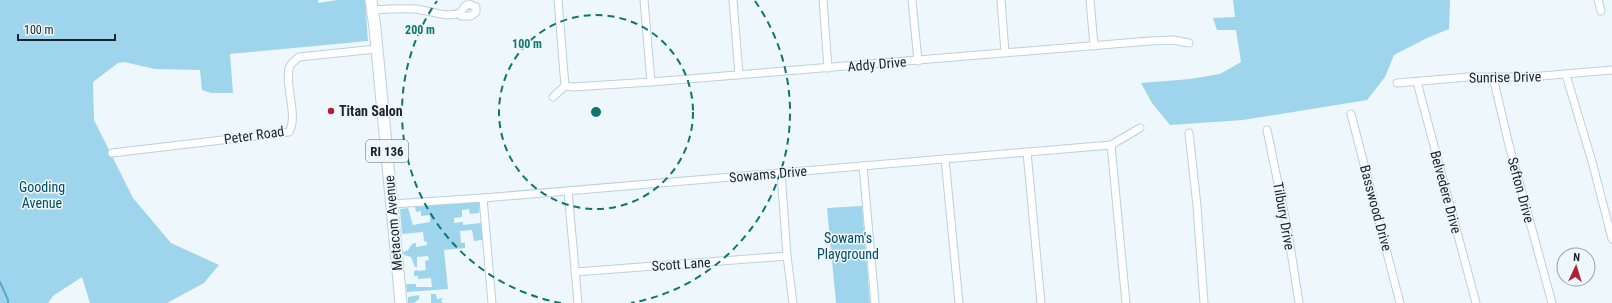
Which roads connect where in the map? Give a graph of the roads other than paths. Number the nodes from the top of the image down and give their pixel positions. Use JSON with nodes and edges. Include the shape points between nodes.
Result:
{"nodes":[{"id":1,"x":558,"y":0,"type":"edge"},
{"id":2,"x":644,"y":0,"type":"edge"},
{"id":3,"x":733,"y":0,"type":"edge"},
{"id":4,"x":823,"y":0,"type":"edge"},
{"id":5,"x":912,"y":0,"type":"edge"},
{"id":6,"x":1001,"y":0,"type":"edge"},
{"id":7,"x":1090,"y":0,"type":"edge"},
{"id":8,"x":1598,"y":0,"type":"edge"},
{"id":9,"x":372,"y":5,"type":"edge"},
{"id":10,"x":1601,"y":10,"type":"dead end"},
{"id":11,"x":460,"y":13,"type":"dead end"},
{"id":12,"x":1189,"y":43,"type":"dead end"},
{"id":13,"x":1094,"y":46,"type":"junction"},
{"id":14,"x":376,"y":49,"type":"junction"},
{"id":15,"x":1005,"y":53,"type":"junction"},
{"id":16,"x":918,"y":61,"type":"junction"},
{"id":17,"x":828,"y":68,"type":"junction"},
{"id":18,"x":1612,"y":70,"type":"edge"},
{"id":19,"x":739,"y":75,"type":"junction"},
{"id":20,"x":1566,"y":75,"type":"junction"},
{"id":21,"x":1493,"y":77,"type":"junction"},
{"id":22,"x":651,"y":82,"type":"junction"},
{"id":23,"x":1417,"y":82,"type":"junction"},
{"id":24,"x":1397,"y":83,"type":"dead end"},
{"id":25,"x":565,"y":86,"type":"junction"},
{"id":26,"x":553,"y":97,"type":"dead end"},
{"id":27,"x":1351,"y":114,"type":"dead end"},
{"id":28,"x":1140,"y":128,"type":"dead end"},
{"id":29,"x":1267,"y":130,"type":"dead end"},
{"id":30,"x":1189,"y":133,"type":"dead end"},
{"id":31,"x":1111,"y":145,"type":"junction"},
{"id":32,"x":1027,"y":152,"type":"junction"},
{"id":33,"x":112,"y":153,"type":"dead end"},
{"id":34,"x":945,"y":159,"type":"junction"},
{"id":35,"x":863,"y":166,"type":"junction"},
{"id":36,"x":781,"y":172,"type":"junction"},
{"id":37,"x":568,"y":191,"type":"junction"},
{"id":38,"x":484,"y":198,"type":"junction"},
{"id":39,"x":392,"y":204,"type":"junction"},
{"id":40,"x":1612,"y":239,"type":"edge"},
{"id":41,"x":787,"y":256,"type":"junction"},
{"id":42,"x":575,"y":272,"type":"junction"},
{"id":43,"x":401,"y":303,"type":"edge"},
{"id":44,"x":492,"y":303,"type":"edge"},
{"id":45,"x":578,"y":303,"type":"edge"},
{"id":46,"x":793,"y":303,"type":"edge"},
{"id":47,"x":875,"y":303,"type":"edge"},
{"id":48,"x":959,"y":303,"type":"edge"},
{"id":49,"x":1041,"y":303,"type":"edge"},
{"id":50,"x":1126,"y":303,"type":"edge"},
{"id":51,"x":1204,"y":303,"type":"edge"},
{"id":52,"x":1299,"y":303,"type":"edge"},
{"id":53,"x":1400,"y":303,"type":"edge"},
{"id":54,"x":1476,"y":303,"type":"edge"},
{"id":55,"x":1552,"y":303,"type":"edge"}],
"edges":[{"from":1,"to":25,"type":"street"},
{"from":2,"to":22,"type":"street"},
{"from":3,"to":19,"type":"street"},
{"from":4,"to":17,"type":"street"},
{"from":5,"to":16,"type":"street"},
{"from":6,"to":15,"type":"street"},
{"from":7,"to":13,"type":"street"},
{"from":8,"to":10,"type":"street"},
{"from":9,"to":11,"type":"street","via":[[453,15]]},
{"from":9,"to":14,"type":"main road","name":"Metacom Avenue","number":"RI 136"},
{"from":12,"to":13,"type":"street","name":"Addy Drive","via":[[1172,40]]},
{"from":13,"to":15,"type":"street","name":"Addy Drive"},
{"from":14,"to":33,"type":"street","name":"Peter Road","via":[[299,57],[294,61],[289,74],[292,116],[289,132]]},
{"from":14,"to":39,"type":"main road","name":"Metacom Avenue","number":"RI 136"},
{"from":15,"to":16,"type":"street","name":"Addy Drive"},
{"from":16,"to":17,"type":"street","name":"Addy Drive"},
{"from":17,"to":19,"type":"street","name":"Addy Drive"},
{"from":18,"to":20,"type":"street","name":"Sunrise Drive"},
{"from":19,"to":22,"type":"street","name":"Addy Drive"},
{"from":20,"to":21,"type":"street","name":"Sunrise Drive"},
{"from":20,"to":40,"type":"street"},
{"from":21,"to":23,"type":"street","name":"Sunrise Drive"},
{"from":21,"to":55,"type":"street","name":"Sefton Drive"},
{"from":22,"to":25,"type":"street","name":"Addy Drive"},
{"from":23,"to":24,"type":"street","name":"Sunrise Drive"},
{"from":23,"to":54,"type":"street","name":"Belvedere Drive"},
{"from":25,"to":26,"type":"street"},
{"from":27,"to":53,"type":"street","name":"Basswood Drive"},
{"from":28,"to":31,"type":"street","name":"Sowams Drive"},
{"from":29,"to":52,"type":"street","name":"Tilbury Drive"},
{"from":30,"to":51,"type":"street"},
{"from":31,"to":32,"type":"street","name":"Sowams Drive"},
{"from":31,"to":50,"type":"street"},
{"from":32,"to":34,"type":"street","name":"Sowams Drive"},
{"from":32,"to":49,"type":"street"},
{"from":34,"to":35,"type":"street","name":"Sowams Drive"},
{"from":34,"to":48,"type":"street"},
{"from":35,"to":36,"type":"street","name":"Sowams Drive"},
{"from":35,"to":47,"type":"street"},
{"from":36,"to":37,"type":"street","name":"Sowams Drive"},
{"from":36,"to":41,"type":"street"},
{"from":37,"to":38,"type":"street","name":"Sowams Drive"},
{"from":37,"to":42,"type":"street"},
{"from":38,"to":39,"type":"street","name":"Sowams Drive"},
{"from":38,"to":44,"type":"street"},
{"from":39,"to":43,"type":"main road","name":"Metacom Avenue","number":"RI 136"},
{"from":41,"to":42,"type":"street","name":"Scott Lane"},
{"from":41,"to":46,"type":"street"},
{"from":42,"to":45,"type":"street"}]}
